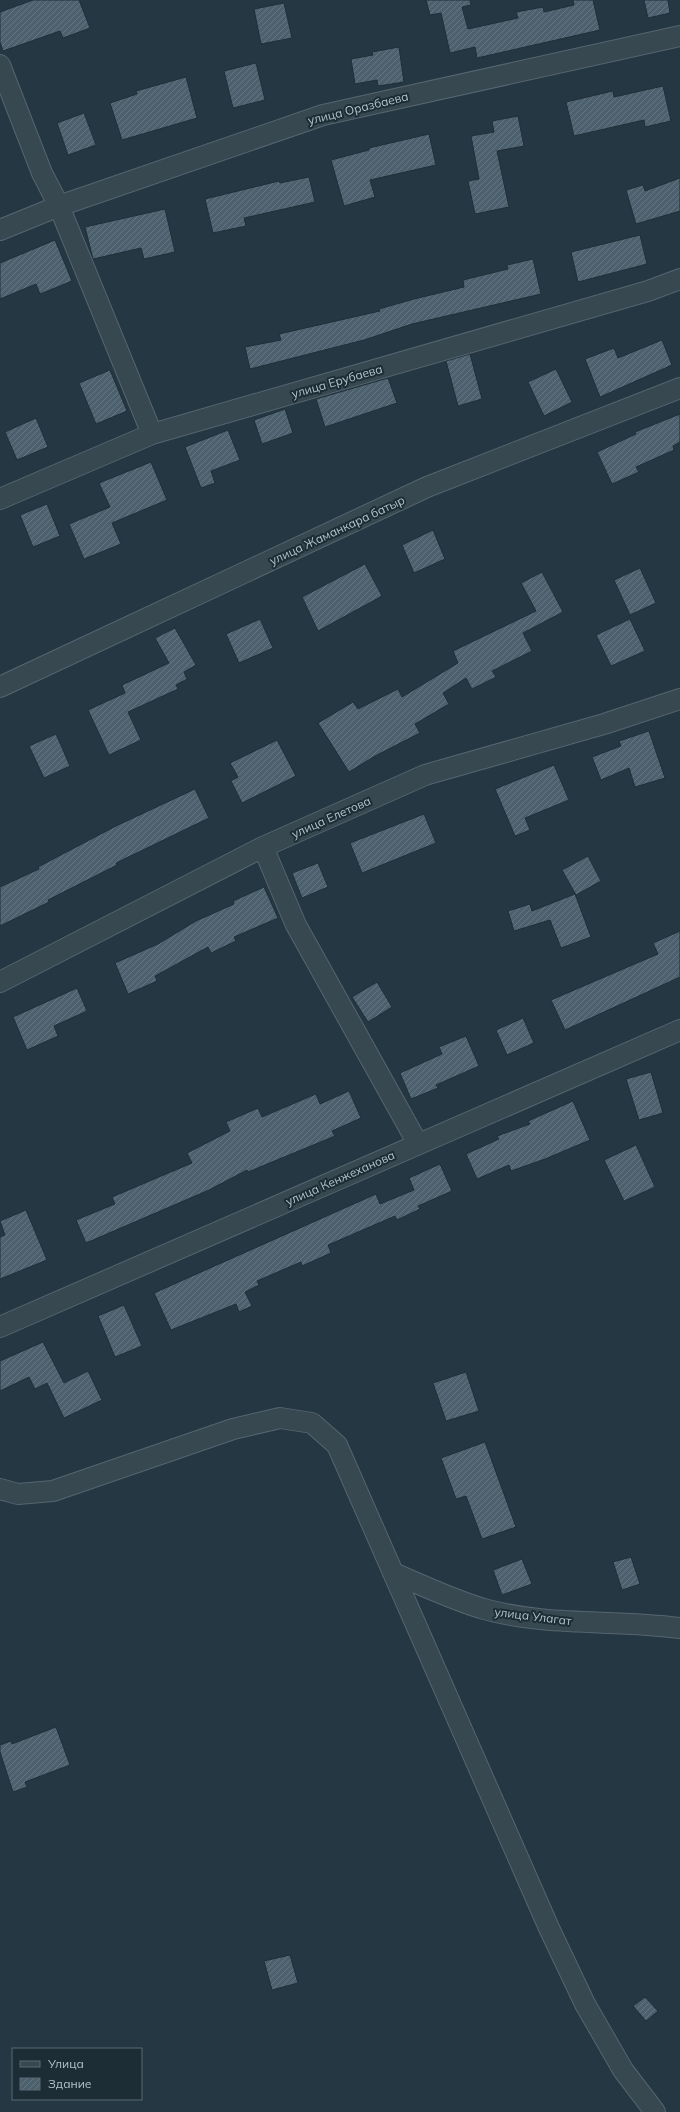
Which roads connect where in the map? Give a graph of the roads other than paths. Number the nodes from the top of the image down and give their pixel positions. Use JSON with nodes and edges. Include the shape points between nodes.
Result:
{"nodes":[{"id":1,"x":680,"y":36,"type":"edge"},
{"id":2,"x":0,"y":65,"type":"edge"},
{"id":3,"x":59,"y":206,"type":"junction"},
{"id":4,"x":0,"y":230,"type":"edge"},
{"id":5,"x":680,"y":279,"type":"edge"},
{"id":6,"x":680,"y":388,"type":"edge"},
{"id":7,"x":152,"y":434,"type":"junction"},
{"id":8,"x":0,"y":499,"type":"edge"},
{"id":9,"x":0,"y":687,"type":"edge"},
{"id":10,"x":680,"y":699,"type":"edge"},
{"id":11,"x":263,"y":846,"type":"junction"},
{"id":12,"x":0,"y":982,"type":"edge"},
{"id":13,"x":680,"y":1030,"type":"edge"},
{"id":14,"x":418,"y":1144,"type":"junction"},
{"id":15,"x":0,"y":1327,"type":"edge"},
{"id":16,"x":0,"y":1489,"type":"edge"},
{"id":17,"x":394,"y":1573,"type":"junction"},
{"id":18,"x":680,"y":1628,"type":"edge"},
{"id":19,"x":655,"y":2112,"type":"edge"}],
"edges":[{"from":1,"to":3,"type":"street","name":"улица Оразбаева","via":[[323,115]]},
{"from":2,"to":3,"type":"street","via":[[42,173]]},
{"from":3,"to":4,"type":"street","name":"улица Оразбаева"},
{"from":3,"to":7,"type":"street"},
{"from":5,"to":7,"type":"street","name":"улица Ерубаева","via":[[640,293]]},
{"from":6,"to":9,"type":"street","name":"улица Жаманкара батыр","via":[[427,487]]},
{"from":7,"to":8,"type":"street","name":"улица Ерубаева"},
{"from":10,"to":11,"type":"street","name":"улица Елетова","via":[[425,776]]},
{"from":11,"to":12,"type":"street","name":"улица Елетова"},
{"from":11,"to":14,"type":"street","via":[[296,926]]},
{"from":13,"to":14,"type":"street","name":"улица Кенжеханова"},
{"from":14,"to":15,"type":"street","name":"улица Кенжеханова"},
{"from":16,"to":17,"type":"street","via":[[18,1494],[53,1491],[233,1429],[280,1418],[312,1423],[337,1445]]},
{"from":17,"to":18,"type":"street","name":"улица Улагат","via":[[483,1609],[515,1616],[556,1621]]},
{"from":17,"to":19,"type":"street","via":[[585,2004],[624,2070]]}]}
